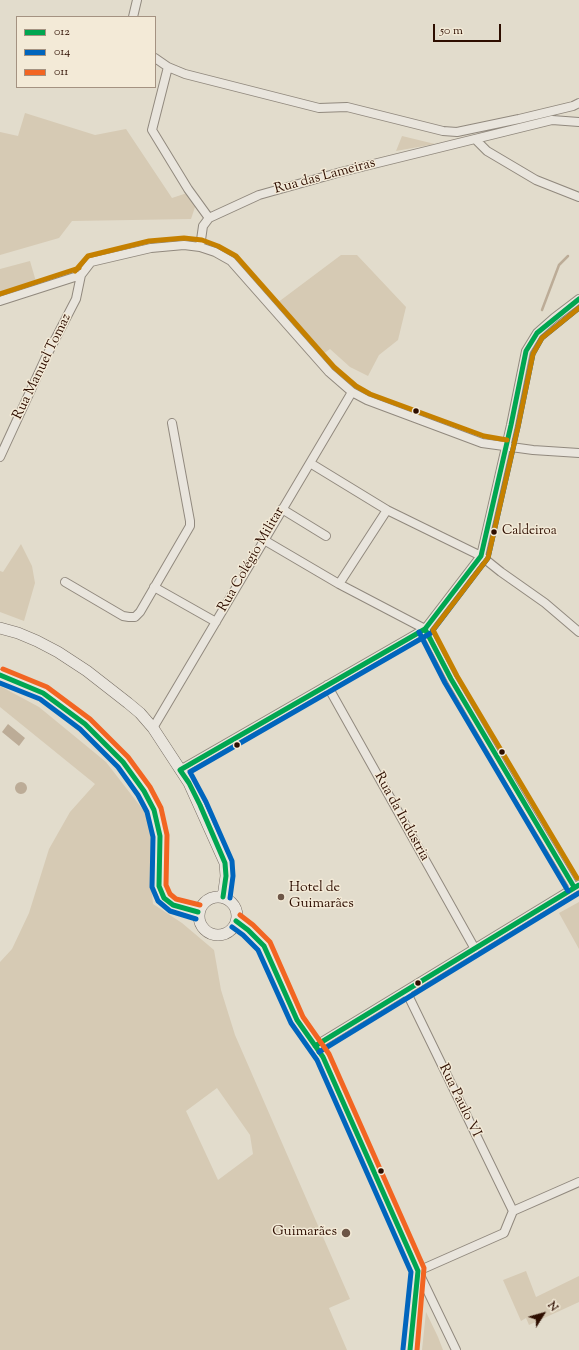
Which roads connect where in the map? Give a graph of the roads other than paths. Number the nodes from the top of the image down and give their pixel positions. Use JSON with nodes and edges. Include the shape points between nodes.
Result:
{"nodes":[{"id":1,"x":137,"y":0,"type":"edge"},
{"id":2,"x":133,"y":16,"type":"edge"},
{"id":3,"x":156,"y":59,"type":"edge"},
{"id":4,"x":168,"y":67,"type":"junction"},
{"id":5,"x":579,"y":103,"type":"edge"},
{"id":6,"x":579,"y":122,"type":"edge"},
{"id":7,"x":476,"y":140,"type":"junction"},
{"id":8,"x":579,"y":197,"type":"edge"},
{"id":9,"x":209,"y":218,"type":"junction"},
{"id":10,"x":200,"y":247,"type":"junction"},
{"id":11,"x":81,"y":275,"type":"junction"},
{"id":12,"x":579,"y":300,"type":"edge"},
{"id":13,"x":0,"y":301,"type":"edge"},
{"id":14,"x":352,"y":392,"type":"junction"},
{"id":15,"x":172,"y":423,"type":"dead end"},
{"id":16,"x":506,"y":447,"type":"junction"},
{"id":17,"x":579,"y":453,"type":"edge"},
{"id":18,"x":0,"y":457,"type":"edge"},
{"id":19,"x":310,"y":463,"type":"junction"},
{"id":20,"x":282,"y":509,"type":"junction"},
{"id":21,"x":387,"y":510,"type":"junction"},
{"id":22,"x":326,"y":536,"type":"dead end"},
{"id":23,"x":264,"y":540,"type":"junction"},
{"id":24,"x":481,"y":556,"type":"junction"},
{"id":25,"x":65,"y":582,"type":"dead end"},
{"id":26,"x":339,"y":584,"type":"junction"},
{"id":27,"x":154,"y":587,"type":"junction"},
{"id":28,"x":216,"y":622,"type":"junction"},
{"id":29,"x":0,"y":628,"type":"edge"},
{"id":30,"x":425,"y":629,"type":"junction"},
{"id":31,"x":579,"y":632,"type":"edge"},
{"id":32,"x":0,"y":676,"type":"edge"},
{"id":33,"x":326,"y":686,"type":"junction"},
{"id":34,"x":153,"y":728,"type":"junction"},
{"id":35,"x":180,"y":770,"type":"junction"},
{"id":36,"x":577,"y":886,"type":"edge"},
{"id":37,"x":223,"y":897,"type":"junction"},
{"id":38,"x":198,"y":912,"type":"junction"},
{"id":39,"x":236,"y":921,"type":"junction"},
{"id":40,"x":475,"y":949,"type":"junction"},
{"id":41,"x":406,"y":991,"type":"junction"},
{"id":42,"x":315,"y":1046,"type":"junction"},
{"id":43,"x":579,"y":1182,"type":"edge"},
{"id":44,"x":513,"y":1210,"type":"junction"},
{"id":45,"x":418,"y":1271,"type":"junction"},
{"id":46,"x":410,"y":1350,"type":"edge"},
{"id":47,"x":456,"y":1350,"type":"edge"}],
"edges":[{"from":1,"to":2,"type":"street"},
{"from":3,"to":4,"type":"street"},
{"from":4,"to":5,"type":"street","via":[[185,74],[319,108],[347,107],[443,131],[457,132]]},
{"from":4,"to":9,"type":"street","via":[[152,130]]},
{"from":6,"to":7,"type":"street","name":"Rua das Lameiras","via":[[552,120]]},
{"from":7,"to":8,"type":"street","via":[[487,151],[536,180]]},
{"from":7,"to":9,"type":"street","name":"Rua das Lameiras","via":[[392,159],[259,195]]},
{"from":9,"to":10,"type":"street","via":[[203,226]]},
{"from":10,"to":11,"type":"street","via":[[184,245],[151,248],[108,257],[91,262]]},
{"from":10,"to":14,"type":"street","via":[[231,261],[329,372]]},
{"from":11,"to":13,"type":"street"},
{"from":11,"to":18,"type":"street","name":"Rua Manuel Tomaz","via":[[76,299]]},
{"from":12,"to":16,"type":"street","via":[[537,332],[526,351]]},
{"from":14,"to":16,"type":"street","via":[[482,443]]},
{"from":14,"to":19,"type":"street","name":"Rua Colégio Militar"},
{"from":15,"to":27,"type":"street","via":[[190,521],[188,531]]},
{"from":16,"to":17,"type":"street"},
{"from":16,"to":24,"type":"street"},
{"from":19,"to":20,"type":"street","name":"Rua Colégio Militar"},
{"from":19,"to":21,"type":"street"},
{"from":20,"to":22,"type":"street"},
{"from":20,"to":23,"type":"street","name":"Rua Colégio Militar"},
{"from":21,"to":24,"type":"street"},
{"from":21,"to":26,"type":"street"},
{"from":23,"to":26,"type":"street"},
{"from":23,"to":28,"type":"street","name":"Rua Colégio Militar"},
{"from":24,"to":30,"type":"street"},
{"from":24,"to":31,"type":"street","via":[[545,603]]},
{"from":25,"to":27,"type":"street","via":[[123,616],[129,617],[140,612]]},
{"from":26,"to":30,"type":"street"},
{"from":27,"to":28,"type":"street"},
{"from":28,"to":34,"type":"street","name":"Rua Colégio Militar"},
{"from":29,"to":34,"type":"street","via":[[18,633],[58,652],[128,702]]},
{"from":30,"to":33,"type":"street"},
{"from":30,"to":36,"type":"street","via":[[516,791]]},
{"from":32,"to":38,"type":"street","via":[[43,693],[85,724],[123,762],[154,810],[160,836],[159,886],[164,898],[173,905]]},
{"from":33,"to":35,"type":"street"},
{"from":33,"to":40,"type":"street","name":"Rua da Indústria"},
{"from":34,"to":35,"type":"street"},
{"from":35,"to":37,"type":"street","via":[[200,805],[225,863]]},
{"from":36,"to":40,"type":"street"},
{"from":37,"to":38,"type":"street","via":[[205,900]]},
{"from":37,"to":39,"type":"street","via":[[230,900],[235,907]]},
{"from":38,"to":39,"type":"street","via":[[204,930],[214,935],[228,932]]},
{"from":39,"to":42,"type":"street","via":[[264,946],[297,1020]]},
{"from":40,"to":41,"type":"street"},
{"from":41,"to":42,"type":"street"},
{"from":41,"to":44,"type":"street","name":"Rua Paulo VI"},
{"from":42,"to":45,"type":"street","via":[[338,1089]]},
{"from":43,"to":44,"type":"street"},
{"from":44,"to":45,"type":"street","via":[[504,1233]]},
{"from":45,"to":46,"type":"street"},
{"from":45,"to":47,"type":"street"}]}
